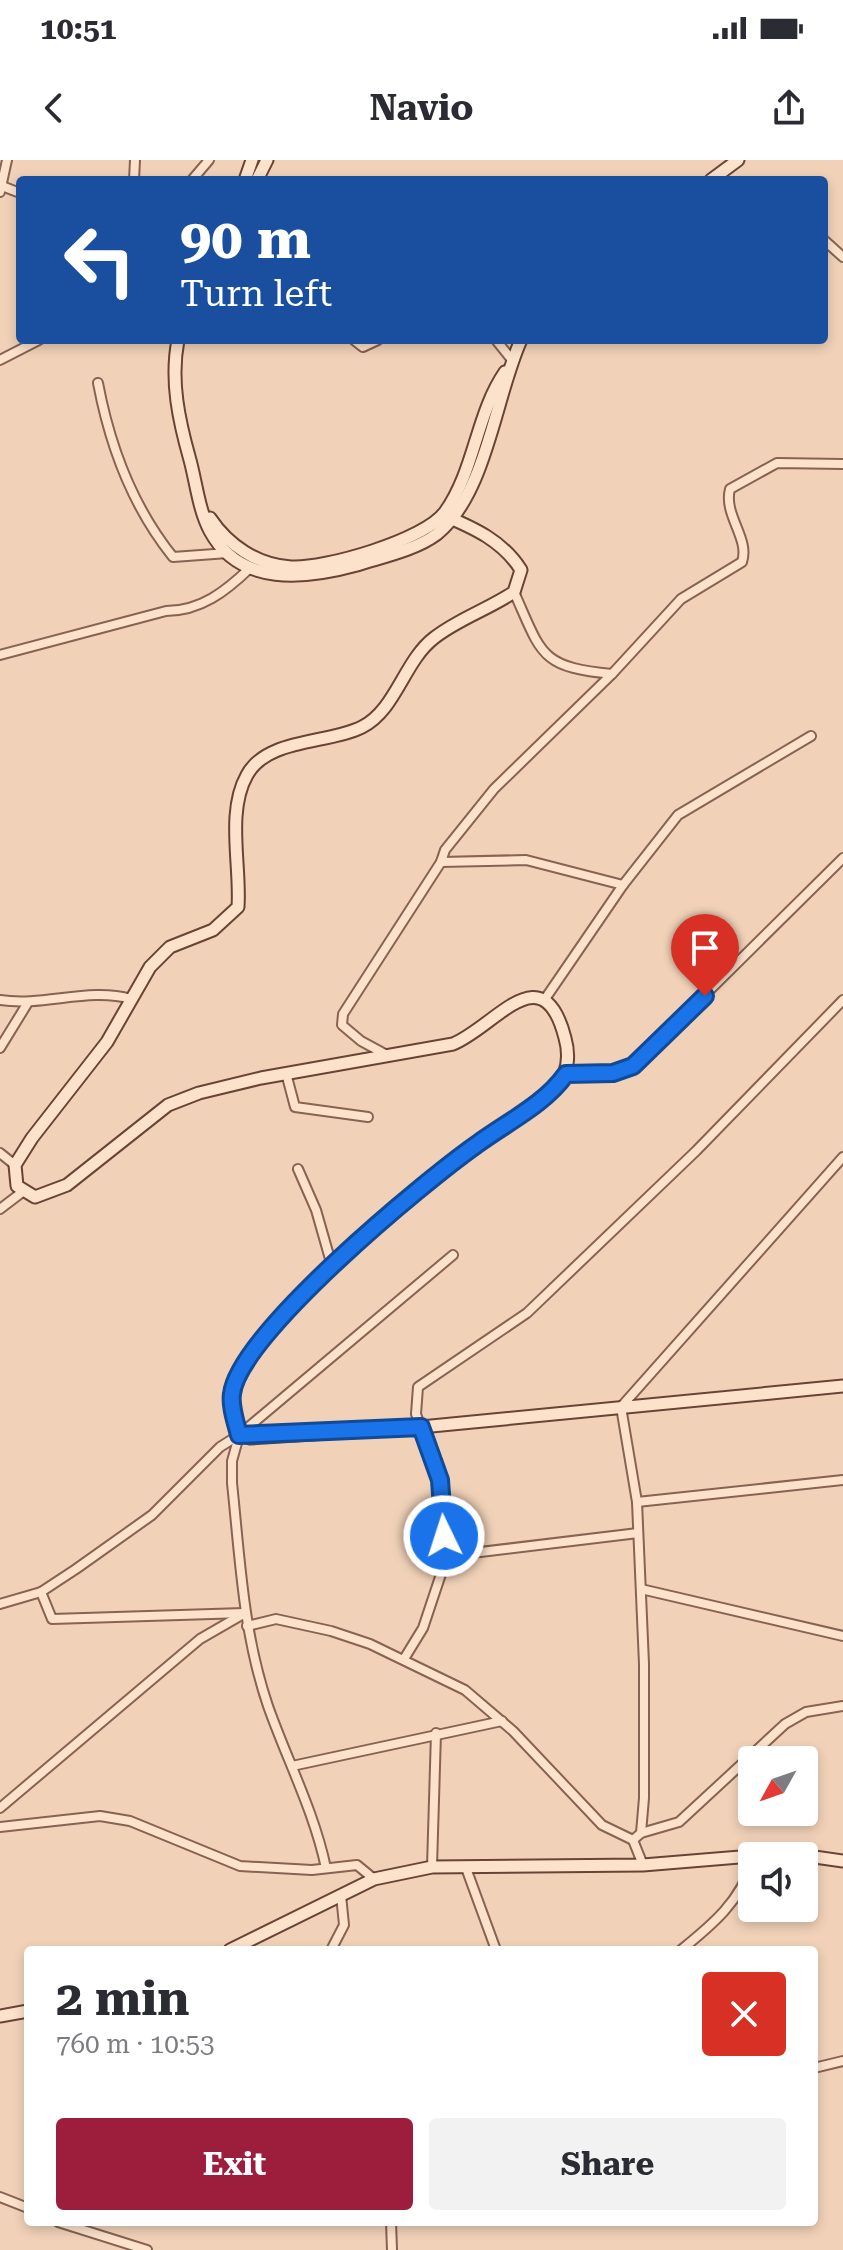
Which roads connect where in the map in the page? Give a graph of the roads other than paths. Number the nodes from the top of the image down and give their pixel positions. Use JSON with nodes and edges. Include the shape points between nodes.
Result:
{"nodes":[{"id":1,"x":7,"y":160,"type":"edge"},
{"id":2,"x":209,"y":160,"type":"edge"},
{"id":3,"x":738,"y":160,"type":"edge"},
{"id":4,"x":195,"y":176,"type":"edge"},
{"id":5,"x":716,"y":176,"type":"edge"},
{"id":6,"x":1,"y":189,"type":"edge"},
{"id":7,"x":828,"y":244,"type":"edge"},
{"id":8,"x":843,"y":257,"type":"edge"},
{"id":9,"x":31,"y":344,"type":"edge"},
{"id":10,"x":178,"y":344,"type":"edge"},
{"id":11,"x":499,"y":344,"type":"edge"},
{"id":12,"x":519,"y":344,"type":"edge"},
{"id":13,"x":0,"y":360,"type":"edge"},
{"id":14,"x":511,"y":362,"type":"junction"},
{"id":15,"x":98,"y":383,"type":"dead end"},
{"id":16,"x":843,"y":464,"type":"edge"},
{"id":17,"x":203,"y":507,"type":"junction"},
{"id":18,"x":447,"y":517,"type":"junction"},
{"id":19,"x":228,"y":553,"type":"junction"},
{"id":20,"x":250,"y":568,"type":"junction"},
{"id":21,"x":514,"y":592,"type":"junction"},
{"id":22,"x":0,"y":655,"type":"edge"},
{"id":23,"x":612,"y":674,"type":"junction"},
{"id":24,"x":811,"y":736,"type":"dead end"},
{"id":25,"x":843,"y":858,"type":"edge"},
{"id":26,"x":441,"y":862,"type":"junction"},
{"id":27,"x":623,"y":885,"type":"junction"},
{"id":28,"x":131,"y":999,"type":"junction"},
{"id":29,"x":545,"y":999,"type":"junction"},
{"id":30,"x":0,"y":1000,"type":"edge"},
{"id":31,"x":843,"y":1000,"type":"edge"},
{"id":32,"x":27,"y":1004,"type":"junction"},
{"id":33,"x":0,"y":1048,"type":"edge"},
{"id":34,"x":385,"y":1054,"type":"junction"},
{"id":35,"x":286,"y":1073,"type":"junction"},
{"id":36,"x":566,"y":1074,"type":"junction"},
{"id":37,"x":368,"y":1117,"type":"dead end"},
{"id":38,"x":0,"y":1153,"type":"edge"},
{"id":39,"x":843,"y":1157,"type":"edge"},
{"id":40,"x":15,"y":1165,"type":"junction"},
{"id":41,"x":298,"y":1169,"type":"dead end"},
{"id":42,"x":25,"y":1190,"type":"junction"},
{"id":43,"x":0,"y":1209,"type":"edge"},
{"id":44,"x":453,"y":1255,"type":"dead end"},
{"id":45,"x":332,"y":1266,"type":"junction"},
{"id":46,"x":843,"y":1386,"type":"edge"},
{"id":47,"x":621,"y":1407,"type":"junction"},
{"id":48,"x":421,"y":1427,"type":"junction"},
{"id":49,"x":239,"y":1435,"type":"junction"},
{"id":50,"x":843,"y":1480,"type":"edge"},
{"id":51,"x":637,"y":1502,"type":"junction"},
{"id":52,"x":638,"y":1533,"type":"junction"},
{"id":53,"x":447,"y":1556,"type":"junction"},
{"id":54,"x":641,"y":1589,"type":"junction"},
{"id":55,"x":41,"y":1592,"type":"junction"},
{"id":56,"x":0,"y":1604,"type":"edge"},
{"id":57,"x":245,"y":1613,"type":"junction"},
{"id":58,"x":247,"y":1626,"type":"junction"},
{"id":59,"x":843,"y":1636,"type":"edge"},
{"id":60,"x":404,"y":1659,"type":"junction"},
{"id":61,"x":843,"y":1706,"type":"edge"},
{"id":62,"x":502,"y":1721,"type":"junction"},
{"id":63,"x":436,"y":1733,"type":"junction"},
{"id":64,"x":292,"y":1766,"type":"junction"},
{"id":65,"x":0,"y":1808,"type":"edge"},
{"id":66,"x":0,"y":1827,"type":"edge"},
{"id":67,"x":637,"y":1836,"type":"junction"},
{"id":68,"x":818,"y":1857,"type":"edge"},
{"id":69,"x":738,"y":1858,"type":"edge"},
{"id":70,"x":843,"y":1861,"type":"edge"},
{"id":71,"x":643,"y":1865,"type":"junction"},
{"id":72,"x":432,"y":1867,"type":"junction"},
{"id":73,"x":326,"y":1868,"type":"junction"},
{"id":74,"x":466,"y":1868,"type":"junction"},
{"id":75,"x":374,"y":1879,"type":"junction"},
{"id":76,"x":738,"y":1893,"type":"edge"},
{"id":77,"x":341,"y":1895,"type":"junction"},
{"id":78,"x":238,"y":1946,"type":"edge"},
{"id":79,"x":333,"y":1946,"type":"edge"},
{"id":80,"x":495,"y":1946,"type":"edge"},
{"id":81,"x":686,"y":1946,"type":"edge"},
{"id":82,"x":24,"y":2012,"type":"edge"},
{"id":83,"x":0,"y":2016,"type":"edge"},
{"id":84,"x":843,"y":2061,"type":"edge"},
{"id":85,"x":818,"y":2067,"type":"edge"},
{"id":86,"x":0,"y":2197,"type":"edge"},
{"id":87,"x":24,"y":2206,"type":"edge"},
{"id":88,"x":71,"y":2226,"type":"edge"},
{"id":89,"x":391,"y":2226,"type":"edge"},
{"id":90,"x":147,"y":2250,"type":"edge"},
{"id":91,"x":393,"y":2250,"type":"edge"}],
"edges":[{"from":1,"to":6,"type":"street"},
{"from":2,"to":4,"type":"street"},
{"from":3,"to":5,"type":"street"},
{"from":7,"to":8,"type":"street"},
{"from":9,"to":13,"type":"street"},
{"from":10,"to":17,"type":"street","via":[[174,383]]},
{"from":11,"to":14,"type":"street"},
{"from":12,"to":14,"type":"street"},
{"from":14,"to":18,"type":"street","via":[[488,441]]},
{"from":15,"to":19,"type":"street","via":[[107,430],[143,516],[161,542],[173,557]]},
{"from":16,"to":23,"type":"street","via":[[777,463],[730,489],[726,504],[745,553],[742,562],[681,599]]},
{"from":17,"to":18,"type":"street","via":[[242,552],[291,567],[395,543]]},
{"from":17,"to":19,"type":"street","via":[[210,531]]},
{"from":18,"to":20,"type":"street","via":[[435,536],[352,566],[303,577]]},
{"from":18,"to":21,"type":"street","via":[[489,536],[510,553],[521,570]]},
{"from":19,"to":20,"type":"street"},
{"from":20,"to":22,"type":"street","via":[[220,596],[181,611]]},
{"from":21,"to":23,"type":"street","via":[[541,652],[574,671]]},
{"from":21,"to":28,"type":"street","via":[[434,638],[367,725],[342,737],[265,756],[249,771],[238,793],[238,907],[213,930],[170,947]]},
{"from":23,"to":26,"type":"street","via":[[494,789]]},
{"from":24,"to":27,"type":"street","via":[[678,815]]},
{"from":25,"to":36,"type":"street","via":[[633,1066],[613,1073]]},
{"from":26,"to":27,"type":"street","via":[[526,860]]},
{"from":26,"to":34,"type":"street","via":[[343,1014],[342,1025]]},
{"from":27,"to":29,"type":"street"},
{"from":28,"to":32,"type":"street","via":[[113,994]]},
{"from":28,"to":40,"type":"street","via":[[98,1054]]},
{"from":29,"to":34,"type":"street","via":[[528,996],[507,1006],[453,1044]]},
{"from":29,"to":36,"type":"street","via":[[559,1016],[567,1043]]},
{"from":30,"to":32,"type":"street"},
{"from":31,"to":48,"type":"street","via":[[527,1313],[418,1387],[416,1414]]},
{"from":32,"to":33,"type":"street"},
{"from":34,"to":35,"type":"street"},
{"from":35,"to":37,"type":"street","via":[[295,1107]]},
{"from":35,"to":42,"type":"street","via":[[168,1105],[67,1185],[35,1197]]},
{"from":36,"to":45,"type":"street","via":[[553,1092],[473,1146]]},
{"from":38,"to":40,"type":"street"},
{"from":39,"to":47,"type":"street"},
{"from":40,"to":42,"type":"street","via":[[17,1186]]},
{"from":41,"to":45,"type":"street"},
{"from":42,"to":43,"type":"street"},
{"from":44,"to":49,"type":"street"},
{"from":45,"to":49,"type":"street","via":[[245,1364],[232,1393]]},
{"from":46,"to":47,"type":"street"},
{"from":47,"to":48,"type":"street"},
{"from":47,"to":51,"type":"street"},
{"from":48,"to":49,"type":"street"},
{"from":48,"to":53,"type":"street","via":[[440,1480]]},
{"from":49,"to":55,"type":"street","via":[[220,1447],[152,1515]]},
{"from":49,"to":57,"type":"street","via":[[232,1483]]},
{"from":50,"to":51,"type":"street"},
{"from":51,"to":52,"type":"street"},
{"from":52,"to":53,"type":"street"},
{"from":52,"to":54,"type":"street"},
{"from":53,"to":60,"type":"street","via":[[423,1628]]},
{"from":54,"to":59,"type":"street"},
{"from":54,"to":67,"type":"street","via":[[644,1679]]},
{"from":55,"to":56,"type":"street"},
{"from":55,"to":57,"type":"street","via":[[52,1619]]},
{"from":57,"to":58,"type":"street"},
{"from":57,"to":65,"type":"street","via":[[200,1639]]},
{"from":58,"to":60,"type":"street","via":[[276,1619],[300,1622]]},
{"from":58,"to":64,"type":"street"},
{"from":60,"to":62,"type":"street","via":[[465,1690]]},
{"from":61,"to":67,"type":"street","via":[[806,1712],[785,1724],[679,1822]]},
{"from":62,"to":63,"type":"street"},
{"from":62,"to":67,"type":"street","via":[[602,1825]]},
{"from":63,"to":64,"type":"street"},
{"from":63,"to":72,"type":"street"},
{"from":64,"to":73,"type":"street"},
{"from":66,"to":73,"type":"street","via":[[100,1816],[130,1821],[240,1866]]},
{"from":67,"to":71,"type":"street"},
{"from":68,"to":70,"type":"street"},
{"from":69,"to":71,"type":"street"},
{"from":71,"to":74,"type":"street"},
{"from":72,"to":74,"type":"street"},
{"from":72,"to":75,"type":"street"},
{"from":73,"to":75,"type":"street","via":[[357,1865]]},
{"from":74,"to":80,"type":"street"},
{"from":75,"to":77,"type":"street"},
{"from":76,"to":81,"type":"street","via":[[718,1921]]},
{"from":77,"to":78,"type":"street"},
{"from":77,"to":79,"type":"street","via":[[344,1925]]},
{"from":82,"to":83,"type":"street"},
{"from":84,"to":85,"type":"street"},
{"from":86,"to":87,"type":"street"},
{"from":88,"to":90,"type":"street"},
{"from":89,"to":91,"type":"street"}]}
